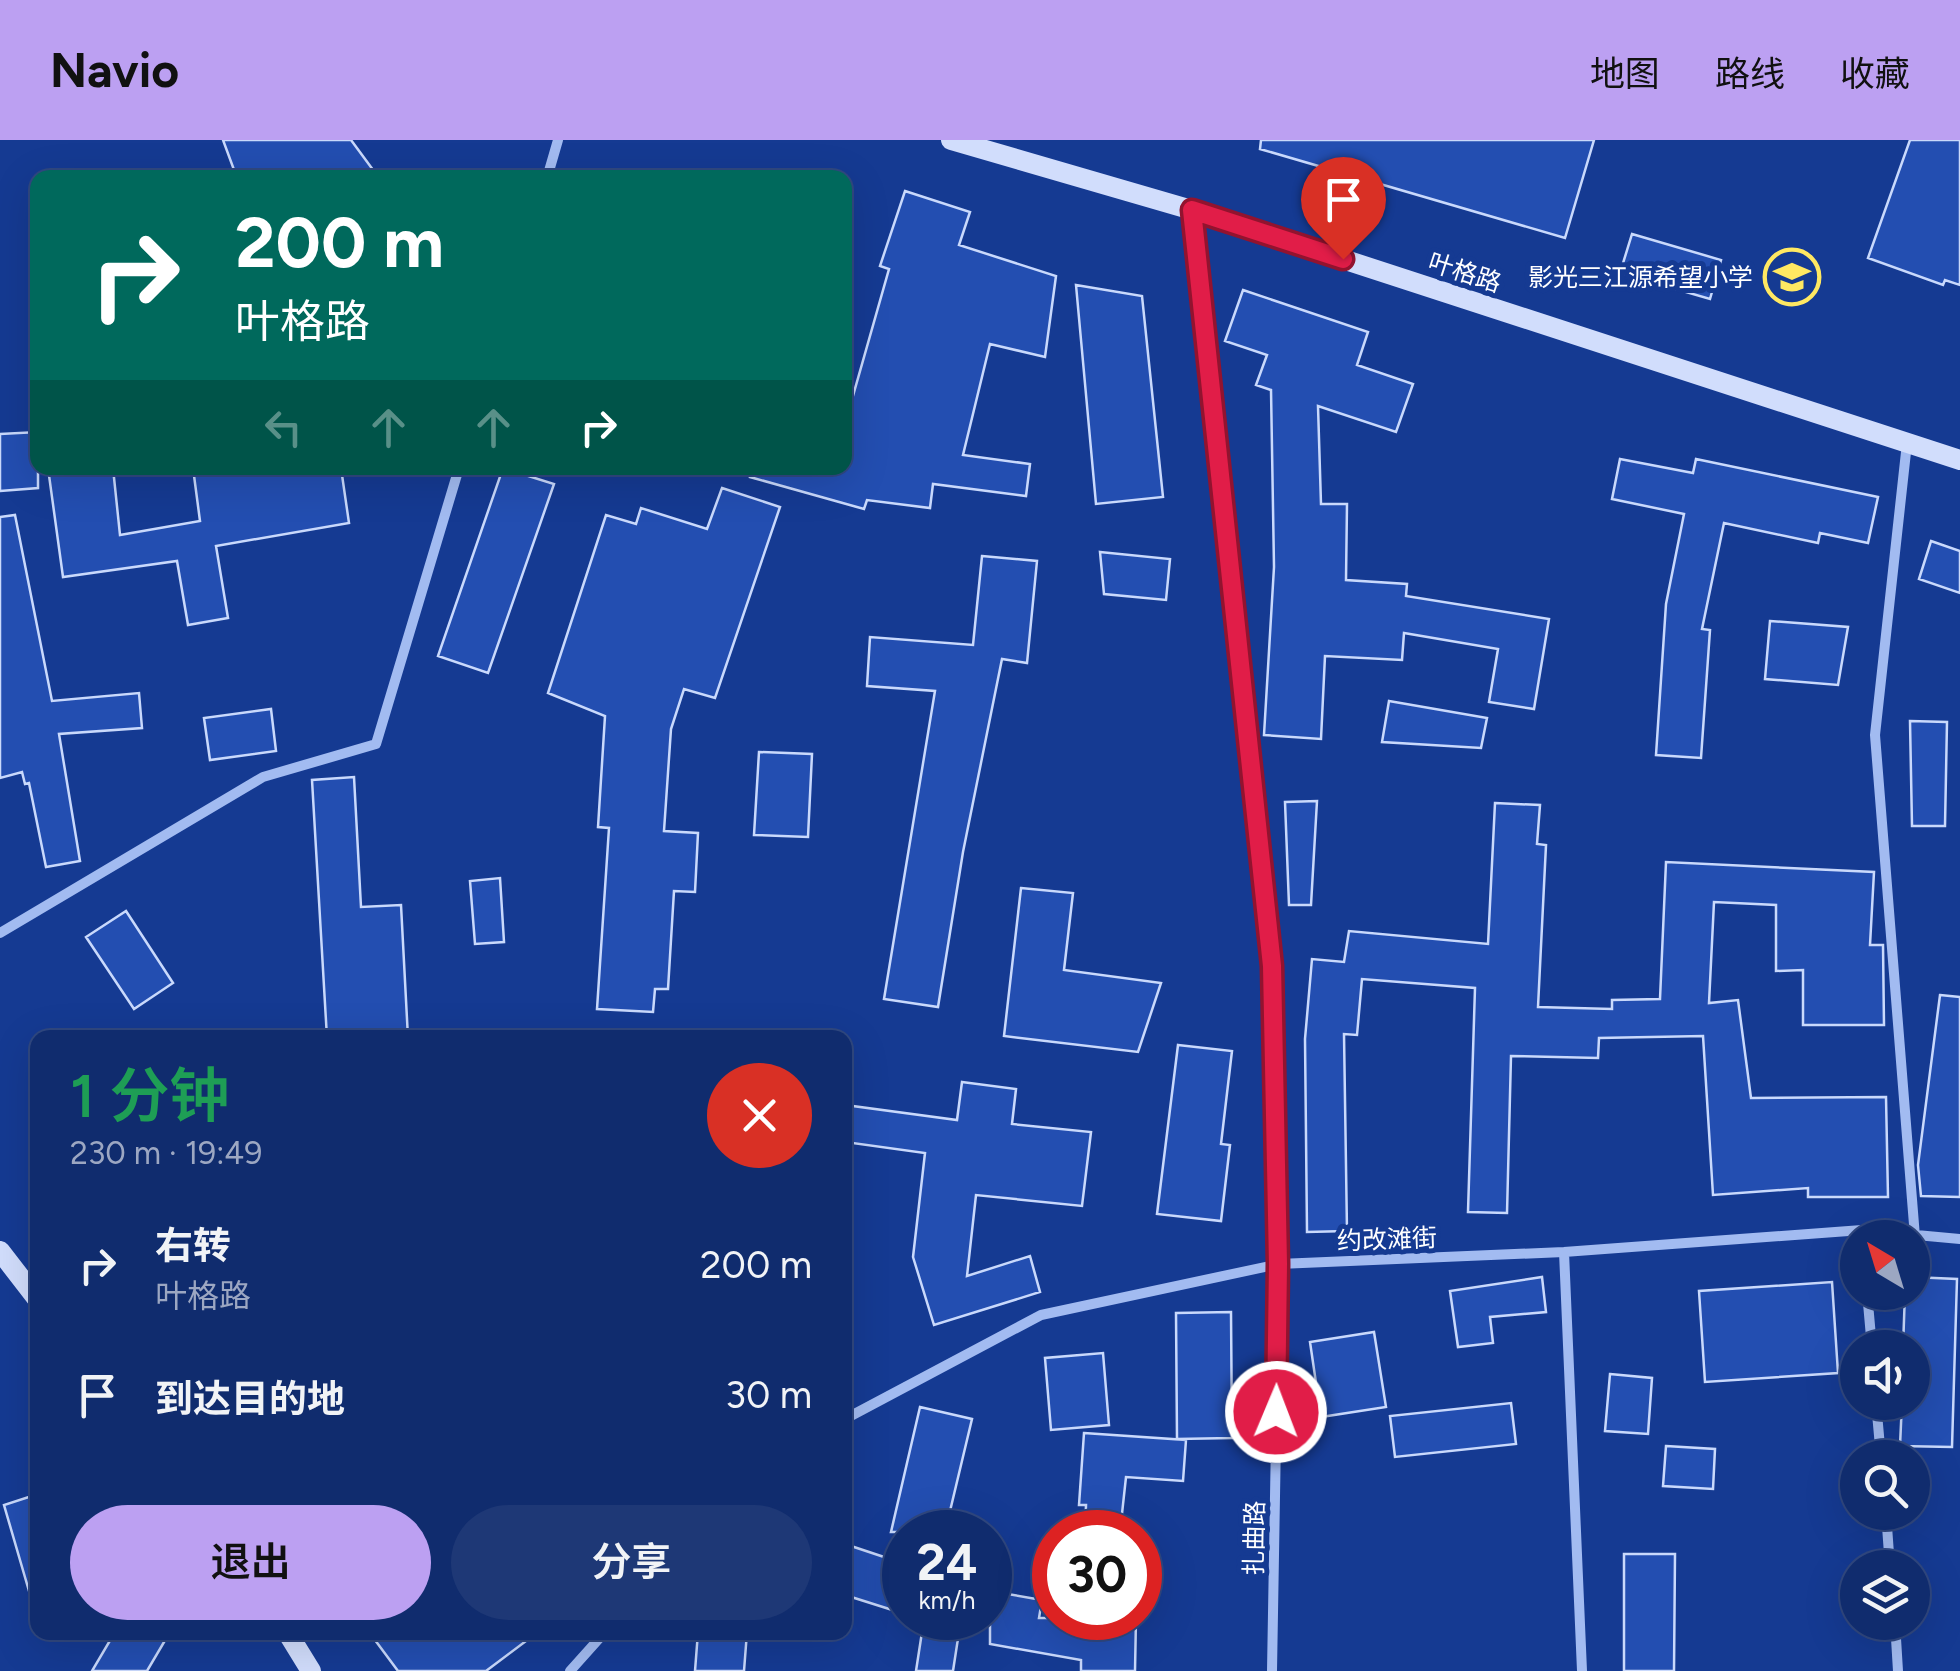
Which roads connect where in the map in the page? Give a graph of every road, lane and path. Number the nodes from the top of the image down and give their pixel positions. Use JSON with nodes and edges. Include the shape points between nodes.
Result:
{"nodes":[{"id":1,"x":558,"y":140,"type":"edge"},
{"id":2,"x":951,"y":140,"type":"edge"},
{"id":3,"x":549,"y":170,"type":"edge"},
{"id":4,"x":1192,"y":210,"type":"junction"},
{"id":5,"x":1907,"y":444,"type":"junction"},
{"id":6,"x":1960,"y":460,"type":"edge"},
{"id":7,"x":457,"y":475,"type":"edge"},
{"id":8,"x":0,"y":933,"type":"edge"},
{"id":9,"x":1915,"y":1220,"type":"edge"},
{"id":10,"x":1840,"y":1235,"type":"edge"},
{"id":11,"x":1930,"y":1238,"type":"edge"},
{"id":12,"x":1960,"y":1239,"type":"edge"},
{"id":13,"x":0,"y":1252,"type":"edge"},
{"id":14,"x":1564,"y":1252,"type":"junction"},
{"id":15,"x":1278,"y":1264,"type":"junction"},
{"id":16,"x":30,"y":1290,"type":"edge"},
{"id":17,"x":852,"y":1415,"type":"edge"},
{"id":18,"x":293,"y":1640,"type":"edge"},
{"id":19,"x":598,"y":1640,"type":"edge"},
{"id":20,"x":1895,"y":1640,"type":"edge"},
{"id":21,"x":312,"y":1671,"type":"edge"},
{"id":22,"x":570,"y":1671,"type":"edge"},
{"id":23,"x":1272,"y":1671,"type":"edge"},
{"id":24,"x":1582,"y":1671,"type":"edge"},
{"id":25,"x":1898,"y":1671,"type":"edge"}],
"edges":[{"from":1,"to":3,"type":"street"},
{"from":2,"to":4,"type":"street","name":"叶格路"},
{"from":4,"to":5,"type":"street","name":"叶格路"},
{"from":4,"to":15,"type":"street","name":"扎曲路","via":[[1272,966]]},
{"from":5,"to":6,"type":"street","name":"叶格路"},
{"from":5,"to":9,"type":"street","via":[[1875,735]]},
{"from":7,"to":8,"type":"street","via":[[376,744],[263,777]]},
{"from":10,"to":14,"type":"street","name":"约改滩街"},
{"from":11,"to":12,"type":"street","name":"约改滩街"},
{"from":13,"to":16,"type":"street"},
{"from":14,"to":15,"type":"street","name":"约改滩街"},
{"from":14,"to":24,"type":"street"},
{"from":15,"to":17,"type":"street","name":"约改滩街","via":[[1040,1315]]},
{"from":15,"to":23,"type":"street","name":"扎曲路"},
{"from":18,"to":21,"type":"street"},
{"from":19,"to":22,"type":"street"},
{"from":20,"to":25,"type":"street"}]}
